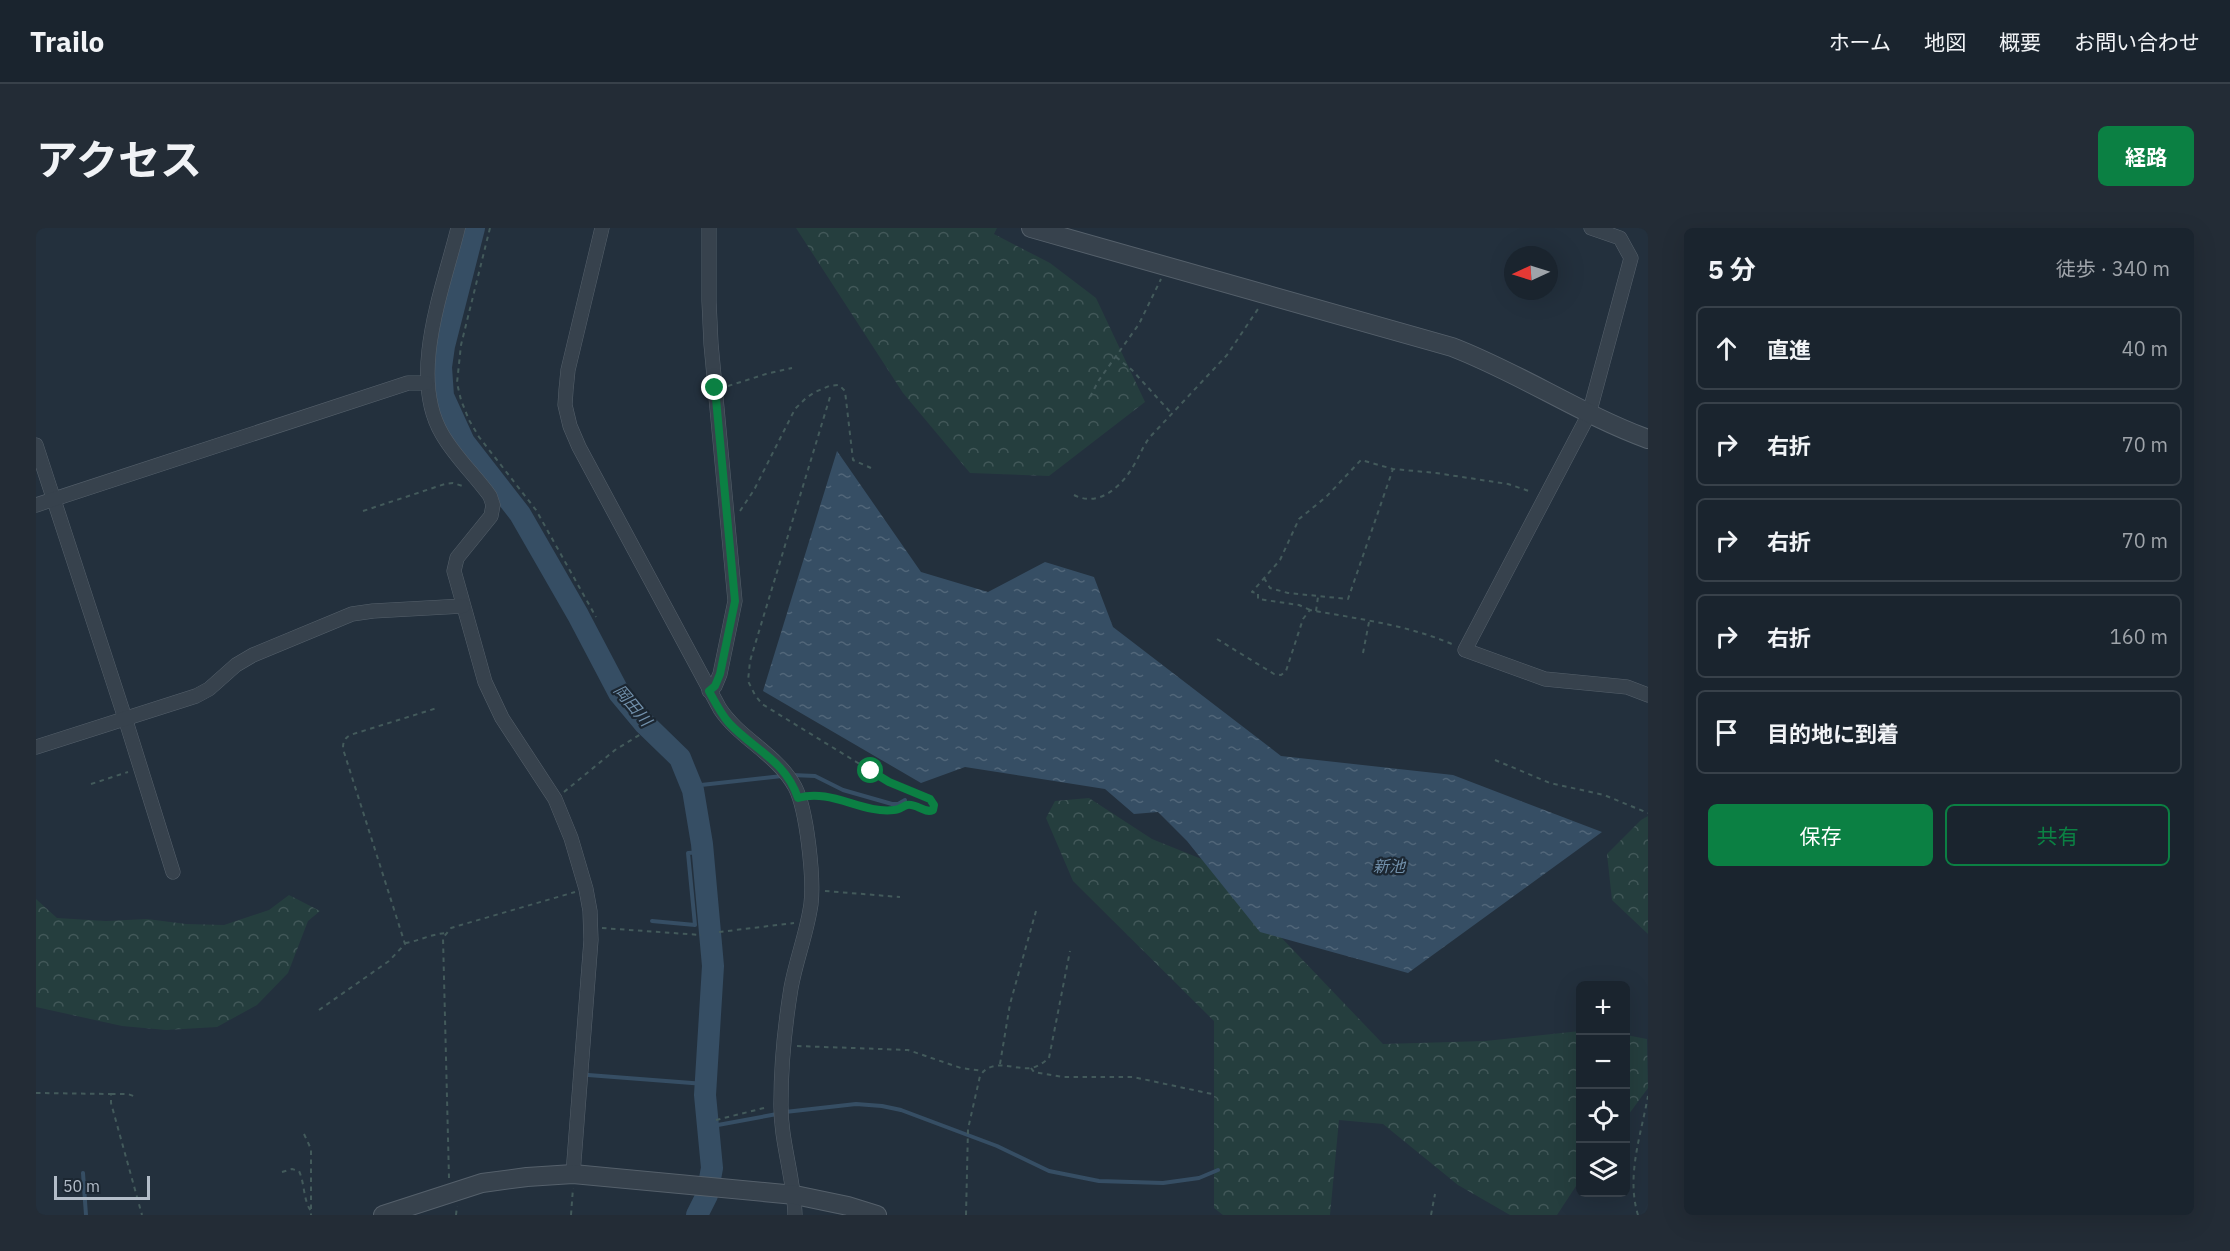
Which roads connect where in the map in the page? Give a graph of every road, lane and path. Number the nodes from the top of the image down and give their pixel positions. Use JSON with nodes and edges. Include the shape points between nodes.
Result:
{"nodes":[{"id":1,"x":458,"y":228,"type":"edge"},
{"id":2,"x":490,"y":228,"type":"edge"},
{"id":3,"x":602,"y":228,"type":"edge"},
{"id":4,"x":709,"y":228,"type":"edge"},
{"id":5,"x":1031,"y":228,"type":"edge"},
{"id":6,"x":1591,"y":228,"type":"edge"},
{"id":7,"x":1167,"y":266,"type":"junction"},
{"id":8,"x":1268,"y":295,"type":"junction"},
{"id":9,"x":1116,"y":357,"type":"junction"},
{"id":10,"x":792,"y":368,"type":"dead end"},
{"id":11,"x":426,"y":383,"type":"junction"},
{"id":12,"x":715,"y":388,"type":"junction"},
{"id":13,"x":830,"y":397,"type":"dead end"},
{"id":14,"x":1090,"y":397,"type":"dead end"},
{"id":15,"x":1172,"y":414,"type":"junction"},
{"id":16,"x":1589,"y":414,"type":"junction"},
{"id":17,"x":1648,"y":439,"type":"edge"},
{"id":18,"x":36,"y":445,"type":"edge"},
{"id":19,"x":871,"y":468,"type":"dead end"},
{"id":20,"x":1393,"y":469,"type":"junction"},
{"id":21,"x":1550,"y":491,"type":"junction"},
{"id":22,"x":1074,"y":495,"type":"dead end"},
{"id":23,"x":490,"y":496,"type":"junction"},
{"id":24,"x":53,"y":500,"type":"junction"},
{"id":25,"x":36,"y":505,"type":"edge"},
{"id":26,"x":363,"y":511,"type":"dead end"},
{"id":27,"x":726,"y":515,"type":"junction"},
{"id":28,"x":1264,"y":578,"type":"junction"},
{"id":29,"x":1318,"y":597,"type":"junction"},
{"id":30,"x":463,"y":606,"type":"junction"},
{"id":31,"x":1310,"y":610,"type":"junction"},
{"id":32,"x":1316,"y":611,"type":"junction"},
{"id":33,"x":596,"y":617,"type":"dead end"},
{"id":34,"x":1369,"y":622,"type":"junction"},
{"id":35,"x":1217,"y":639,"type":"dead end"},
{"id":36,"x":1465,"y":650,"type":"junction"},
{"id":37,"x":1363,"y":653,"type":"dead end"},
{"id":38,"x":709,"y":691,"type":"junction"},
{"id":39,"x":1648,"y":695,"type":"edge"},
{"id":40,"x":437,"y":708,"type":"dead end"},
{"id":41,"x":125,"y":718,"type":"junction"},
{"id":42,"x":640,"y":734,"type":"dead end"},
{"id":43,"x":36,"y":747,"type":"edge"},
{"id":44,"x":1495,"y":760,"type":"dead end"},
{"id":45,"x":141,"y":768,"type":"junction"},
{"id":46,"x":91,"y":784,"type":"dead end"},
{"id":47,"x":798,"y":798,"type":"junction"},
{"id":48,"x":555,"y":799,"type":"junction"},
{"id":49,"x":1648,"y":813,"type":"edge"},
{"id":50,"x":173,"y":872,"type":"dead end"},
{"id":51,"x":586,"y":889,"type":"junction"},
{"id":52,"x":812,"y":890,"type":"junction"},
{"id":53,"x":900,"y":897,"type":"dead end"},
{"id":54,"x":1036,"y":911,"type":"dead end"},
{"id":55,"x":807,"y":922,"type":"junction"},
{"id":56,"x":591,"y":927,"type":"junction"},
{"id":57,"x":719,"y":932,"type":"dead end"},
{"id":58,"x":446,"y":933,"type":"junction"},
{"id":59,"x":701,"y":935,"type":"dead end"},
{"id":60,"x":405,"y":943,"type":"junction"},
{"id":61,"x":1070,"y":951,"type":"dead end"},
{"id":62,"x":319,"y":1010,"type":"dead end"},
{"id":63,"x":785,"y":1046,"type":"junction"},
{"id":64,"x":1000,"y":1064,"type":"junction"},
{"id":65,"x":1031,"y":1068,"type":"junction"},
{"id":66,"x":984,"y":1071,"type":"junction"},
{"id":67,"x":36,"y":1093,"type":"edge"},
{"id":68,"x":111,"y":1094,"type":"junction"},
{"id":69,"x":1212,"y":1094,"type":"dead end"},
{"id":70,"x":1648,"y":1096,"type":"edge"},
{"id":71,"x":136,"y":1097,"type":"dead end"},
{"id":72,"x":781,"y":1105,"type":"junction"},
{"id":73,"x":716,"y":1120,"type":"dead end"},
{"id":74,"x":304,"y":1134,"type":"dead end"},
{"id":75,"x":282,"y":1172,"type":"dead end"},
{"id":76,"x":573,"y":1174,"type":"junction"},
{"id":77,"x":453,"y":1192,"type":"junction"},
{"id":78,"x":1435,"y":1194,"type":"dead end"},
{"id":79,"x":795,"y":1195,"type":"junction"},
{"id":80,"x":311,"y":1214,"type":"edge"},
{"id":81,"x":142,"y":1215,"type":"edge"},
{"id":82,"x":383,"y":1215,"type":"edge"},
{"id":83,"x":571,"y":1215,"type":"edge"},
{"id":84,"x":795,"y":1215,"type":"edge"},
{"id":85,"x":878,"y":1215,"type":"edge"},
{"id":86,"x":966,"y":1215,"type":"edge"},
{"id":87,"x":1431,"y":1215,"type":"edge"},
{"id":88,"x":1638,"y":1215,"type":"edge"}],
"edges":[{"from":1,"to":11,"type":"street","via":[[430,342]]},
{"from":2,"to":33,"type":"path","via":[[461,345],[457,383],[461,399],[479,437],[536,510]]},
{"from":3,"to":38,"type":"street","via":[[568,370],[565,405],[579,447]]},
{"from":4,"to":12,"type":"street","via":[[708,301]]},
{"from":5,"to":7,"type":"street"},
{"from":6,"to":16,"type":"street","via":[[1620,238],[1631,258]]},
{"from":7,"to":8,"type":"street"},
{"from":7,"to":9,"type":"path","via":[[1139,324]]},
{"from":8,"to":15,"type":"path","via":[[1227,355]]},
{"from":8,"to":16,"type":"street","via":[[1472,355]]},
{"from":9,"to":14,"type":"path"},
{"from":9,"to":15,"type":"path"},
{"from":10,"to":12,"type":"path"},
{"from":11,"to":23,"type":"street","via":[[430,408],[440,432]]},
{"from":11,"to":24,"type":"street","via":[[408,383]]},
{"from":12,"to":27,"type":"street"},
{"from":13,"to":47,"type":"path","via":[[764,612],[748,681],[762,704],[889,782],[930,799],[934,805],[931,812],[907,805],[894,810],[828,798]]},
{"from":15,"to":22,"type":"path","via":[[1111,491],[1088,500]]},
{"from":16,"to":17,"type":"street"},
{"from":16,"to":21,"type":"street"},
{"from":18,"to":24,"type":"street"},
{"from":19,"to":27,"type":"path","via":[[853,460],[845,391],[839,385],[829,386],[795,409],[741,510]]},
{"from":20,"to":21,"type":"path","via":[[1437,472],[1534,492]]},
{"from":20,"to":28,"type":"path","via":[[1361,460],[1299,519],[1280,560]]},
{"from":20,"to":29,"type":"path","via":[[1348,599]]},
{"from":21,"to":36,"type":"street"},
{"from":23,"to":26,"type":"path","via":[[453,483]]},
{"from":23,"to":30,"type":"street","via":[[494,505],[491,516],[457,558],[455,579]]},
{"from":24,"to":25,"type":"street"},
{"from":24,"to":41,"type":"street"},
{"from":27,"to":38,"type":"street","via":[[735,601],[720,674]]},
{"from":28,"to":29,"type":"path","via":[[1269,588]]},
{"from":28,"to":31,"type":"path","via":[[1252,591],[1258,593],[1258,599]]},
{"from":29,"to":32,"type":"path"},
{"from":30,"to":41,"type":"street","via":[[352,614],[253,654],[196,696]]},
{"from":30,"to":48,"type":"street","via":[[485,681],[502,718]]},
{"from":31,"to":32,"type":"path"},
{"from":31,"to":35,"type":"path","via":[[1281,675]]},
{"from":32,"to":34,"type":"path"},
{"from":34,"to":36,"type":"path","via":[[1432,635]]},
{"from":34,"to":37,"type":"path"},
{"from":36,"to":39,"type":"street","via":[[1545,679],[1627,687]]},
{"from":38,"to":47,"type":"street","via":[[730,723],[775,761]]},
{"from":40,"to":60,"type":"path","via":[[350,735],[343,743]]},
{"from":41,"to":43,"type":"street"},
{"from":41,"to":45,"type":"street"},
{"from":42,"to":48,"type":"path"},
{"from":44,"to":49,"type":"path","via":[[1550,783],[1604,795]]},
{"from":45,"to":46,"type":"path"},
{"from":45,"to":50,"type":"street"},
{"from":47,"to":52,"type":"street"},
{"from":48,"to":51,"type":"street"},
{"from":51,"to":56,"type":"street"},
{"from":51,"to":58,"type":"path","via":[[451,928]]},
{"from":52,"to":53,"type":"path"},
{"from":52,"to":55,"type":"street"},
{"from":54,"to":64,"type":"path","via":[[1010,1004]]},
{"from":55,"to":57,"type":"path"},
{"from":55,"to":63,"type":"street","via":[[791,988]]},
{"from":56,"to":59,"type":"path"},
{"from":56,"to":76,"type":"street"},
{"from":58,"to":60,"type":"path"},
{"from":58,"to":77,"type":"path","via":[[443,938],[449,1180]]},
{"from":60,"to":62,"type":"path","via":[[389,961]]},
{"from":61,"to":65,"type":"path","via":[[1051,1053],[1043,1064]]},
{"from":63,"to":66,"type":"path","via":[[908,1050],[961,1068]]},
{"from":63,"to":72,"type":"street"},
{"from":64,"to":65,"type":"path"},
{"from":64,"to":66,"type":"path"},
{"from":65,"to":69,"type":"path","via":[[1034,1072],[1063,1077],[1133,1077]]},
{"from":66,"to":86,"type":"path","via":[[968,1129]]},
{"from":67,"to":68,"type":"path"},
{"from":68,"to":71,"type":"path"},
{"from":68,"to":81,"type":"path"},
{"from":70,"to":88,"type":"path","via":[[1633,1173]]},
{"from":72,"to":73,"type":"path"},
{"from":72,"to":79,"type":"street"},
{"from":74,"to":80,"type":"path","via":[[311,1149]]},
{"from":75,"to":80,"type":"path","via":[[299,1171]]},
{"from":76,"to":77,"type":"street","via":[[502,1180]]},
{"from":76,"to":79,"type":"street"},
{"from":76,"to":83,"type":"path"},
{"from":77,"to":82,"type":"street"},
{"from":78,"to":87,"type":"path"},
{"from":79,"to":84,"type":"street"},
{"from":79,"to":85,"type":"street"}]}
